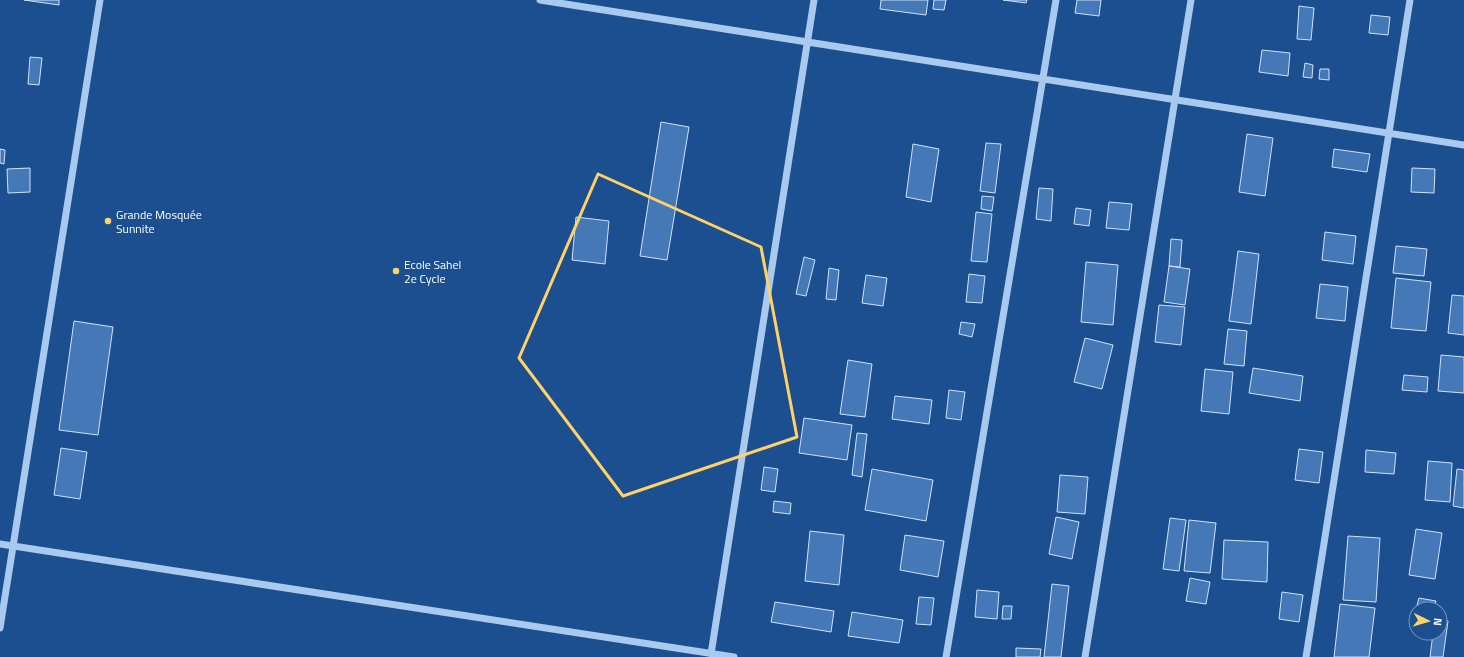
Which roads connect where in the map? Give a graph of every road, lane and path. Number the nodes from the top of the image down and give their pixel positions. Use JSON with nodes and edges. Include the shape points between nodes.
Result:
{"nodes":[{"id":1,"x":100,"y":0,"type":"edge"},
{"id":2,"x":540,"y":0,"type":"edge"},
{"id":3,"x":814,"y":0,"type":"edge"},
{"id":4,"x":1056,"y":0,"type":"edge"},
{"id":5,"x":1191,"y":0,"type":"edge"},
{"id":6,"x":1410,"y":0,"type":"edge"},
{"id":7,"x":585,"y":4,"type":"edge"},
{"id":8,"x":808,"y":42,"type":"junction"},
{"id":9,"x":1044,"y":79,"type":"junction"},
{"id":10,"x":1175,"y":100,"type":"junction"},
{"id":11,"x":1389,"y":134,"type":"junction"},
{"id":12,"x":1464,"y":145,"type":"edge"},
{"id":13,"x":0,"y":544,"type":"edge"},
{"id":14,"x":13,"y":546,"type":"junction"},
{"id":15,"x":0,"y":628,"type":"edge"},
{"id":16,"x":712,"y":654,"type":"junction"},
{"id":17,"x":734,"y":657,"type":"edge"},
{"id":18,"x":946,"y":657,"type":"edge"},
{"id":19,"x":1086,"y":657,"type":"edge"},
{"id":20,"x":1306,"y":657,"type":"edge"}],
"edges":[{"from":1,"to":14,"type":"street"},
{"from":2,"to":7,"type":"street"},
{"from":3,"to":8,"type":"street"},
{"from":4,"to":9,"type":"street"},
{"from":5,"to":10,"type":"street"},
{"from":6,"to":11,"type":"street"},
{"from":7,"to":8,"type":"street"},
{"from":8,"to":9,"type":"street"},
{"from":8,"to":16,"type":"street"},
{"from":9,"to":10,"type":"street"},
{"from":9,"to":18,"type":"street"},
{"from":10,"to":11,"type":"street"},
{"from":10,"to":19,"type":"street"},
{"from":11,"to":12,"type":"street"},
{"from":11,"to":20,"type":"street"},
{"from":13,"to":14,"type":"street"},
{"from":14,"to":15,"type":"street"},
{"from":14,"to":16,"type":"street"},
{"from":16,"to":17,"type":"street"}]}
